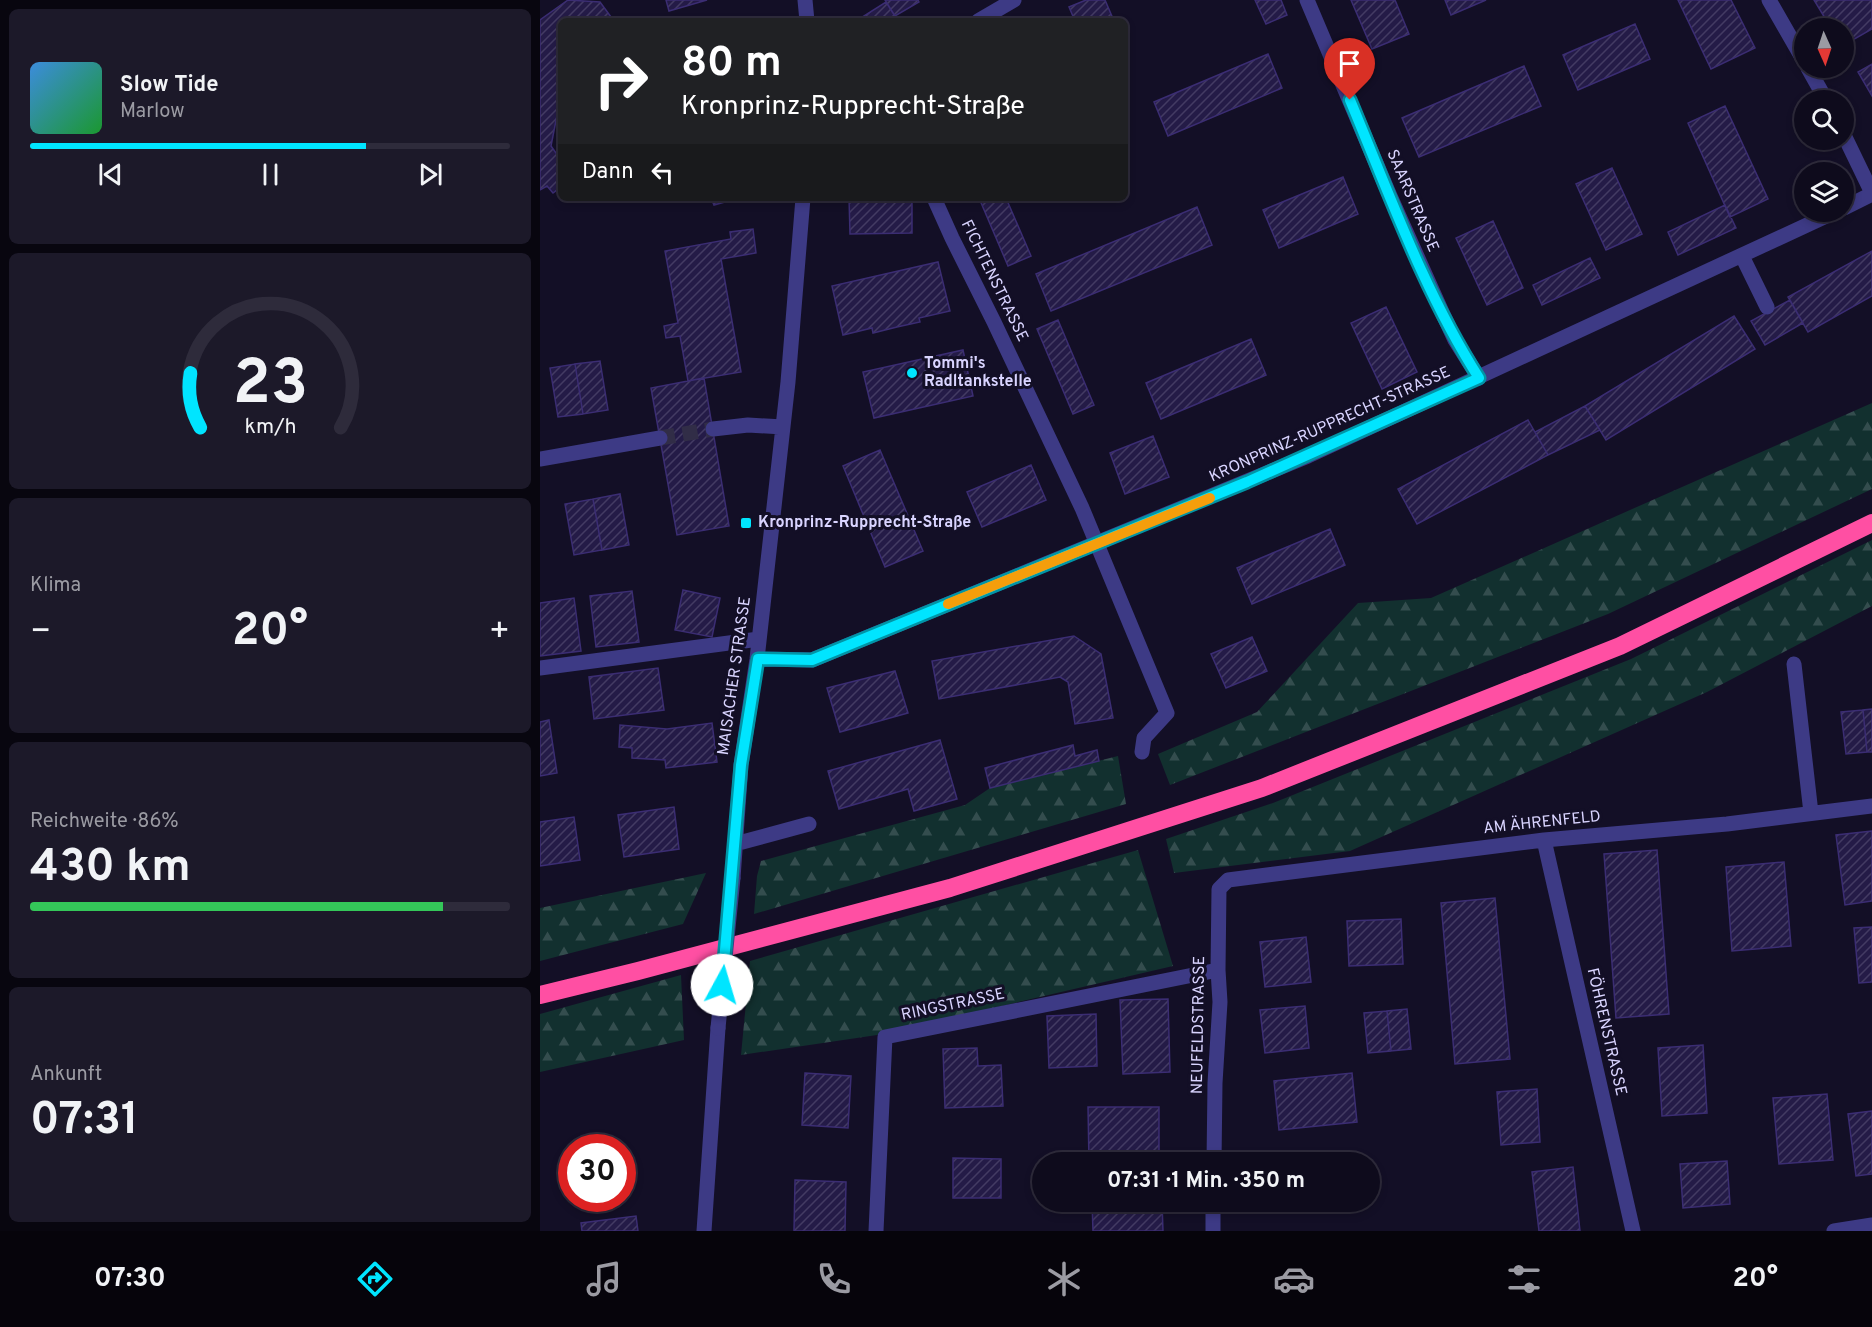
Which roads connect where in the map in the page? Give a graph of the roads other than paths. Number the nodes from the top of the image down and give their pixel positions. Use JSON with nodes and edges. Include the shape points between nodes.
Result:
{"nodes":[{"id":1,"x":805,"y":0,"type":"edge"},
{"id":2,"x":1014,"y":0,"type":"edge"},
{"id":3,"x":1307,"y":0,"type":"edge"},
{"id":4,"x":1769,"y":0,"type":"edge"},
{"id":5,"x":807,"y":18,"type":"edge"},
{"id":6,"x":983,"y":18,"type":"edge"},
{"id":7,"x":1794,"y":44,"type":"edge"},
{"id":8,"x":1851,"y":150,"type":"edge"},
{"id":9,"x":1872,"y":193,"type":"edge"},
{"id":10,"x":803,"y":201,"type":"edge"},
{"id":11,"x":935,"y":201,"type":"edge"},
{"id":12,"x":1854,"y":203,"type":"edge"},
{"id":13,"x":1814,"y":222,"type":"edge"},
{"id":14,"x":1742,"y":256,"type":"junction"},
{"id":15,"x":1767,"y":307,"type":"dead end"},
{"id":16,"x":1479,"y":378,"type":"junction"},
{"id":17,"x":783,"y":427,"type":"junction"},
{"id":18,"x":713,"y":429,"type":"tunnel mouth"},
{"id":19,"x":660,"y":438,"type":"tunnel mouth"},
{"id":20,"x":540,"y":459,"type":"edge"},
{"id":21,"x":1872,"y":523,"type":"edge"},
{"id":22,"x":1097,"y":542,"type":"junction"},
{"id":23,"x":759,"y":639,"type":"junction"},
{"id":24,"x":758,"y":659,"type":"junction"},
{"id":25,"x":1794,"y":664,"type":"dead end"},
{"id":26,"x":540,"y":668,"type":"edge"},
{"id":27,"x":1142,"y":753,"type":"dead end"},
{"id":28,"x":1872,"y":806,"type":"edge"},
{"id":29,"x":1811,"y":813,"type":"junction"},
{"id":30,"x":809,"y":824,"type":"dead end"},
{"id":31,"x":1544,"y":840,"type":"junction"},
{"id":32,"x":735,"y":844,"type":"junction"},
{"id":33,"x":1219,"y":889,"type":"joint"},
{"id":34,"x":1218,"y":970,"type":"junction"},
{"id":35,"x":540,"y":995,"type":"edge"},
{"id":36,"x":1214,"y":1152,"type":"edge"},
{"id":37,"x":1213,"y":1212,"type":"edge"},
{"id":38,"x":1872,"y":1225,"type":"edge"},
{"id":39,"x":704,"y":1231,"type":"edge"},
{"id":40,"x":876,"y":1231,"type":"edge"},
{"id":41,"x":1213,"y":1231,"type":"edge"},
{"id":42,"x":1633,"y":1231,"type":"edge"},
{"id":43,"x":1834,"y":1231,"type":"edge"}],
"edges":[{"from":1,"to":5,"type":"street"},
{"from":2,"to":6,"type":"street"},
{"from":3,"to":16,"type":"street","name":"SAARSTRASSE","via":[[1442,312]]},
{"from":4,"to":7,"type":"street"},
{"from":8,"to":9,"type":"street"},
{"from":9,"to":12,"type":"street"},
{"from":10,"to":17,"type":"street","name":"MAISACHER STRASSE"},
{"from":11,"to":22,"type":"street","name":"FICHTENSTRASSE"},
{"from":13,"to":14,"type":"street","name":"KRONPRINZ-RUPPRECHT-STRASSE"},
{"from":14,"to":15,"type":"street"},
{"from":14,"to":16,"type":"street","name":"KRONPRINZ-RUPPRECHT-STRASSE"},
{"from":16,"to":22,"type":"street","name":"KRONPRINZ-RUPPRECHT-STRASSE","via":[[1268,474]]},
{"from":17,"to":18,"type":"street"},
{"from":17,"to":23,"type":"street","name":"MAISACHER STRASSE"},
{"from":19,"to":20,"type":"street"},
{"from":21,"to":35,"type":"highway","via":[[1620,646],[1263,788],[950,888]]},
{"from":22,"to":24,"type":"street","name":"KRONPRINZ-RUPPRECHT-STRASSE","via":[[812,660]]},
{"from":22,"to":27,"type":"street","via":[[1167,713],[1144,738]]},
{"from":23,"to":24,"type":"street","name":"MAISACHER STRASSE"},
{"from":23,"to":26,"type":"street"},
{"from":24,"to":32,"type":"street","name":"MAISACHER STRASSE","via":[[741,765]]},
{"from":25,"to":29,"type":"street"},
{"from":28,"to":29,"type":"street","name":"AM ÄHRENFELD"},
{"from":29,"to":31,"type":"street","name":"AM ÄHRENFELD"},
{"from":30,"to":32,"type":"street"},
{"from":31,"to":33,"type":"street","name":"AM ÄHRENFELD","via":[[1228,880]]},
{"from":31,"to":42,"type":"street","name":"FÖHRENSTRASSE"},
{"from":32,"to":39,"type":"street","name":"MAISACHER STRASSE","bridge":true},
{"from":33,"to":34,"type":"street","name":"NEUFELDSTRASSE"},
{"from":34,"to":36,"type":"street","name":"NEUFELDSTRASSE"},
{"from":34,"to":40,"type":"street","name":"RINGSTRASSE","via":[[885,1038]]},
{"from":37,"to":41,"type":"street"},
{"from":38,"to":43,"type":"street"}]}
